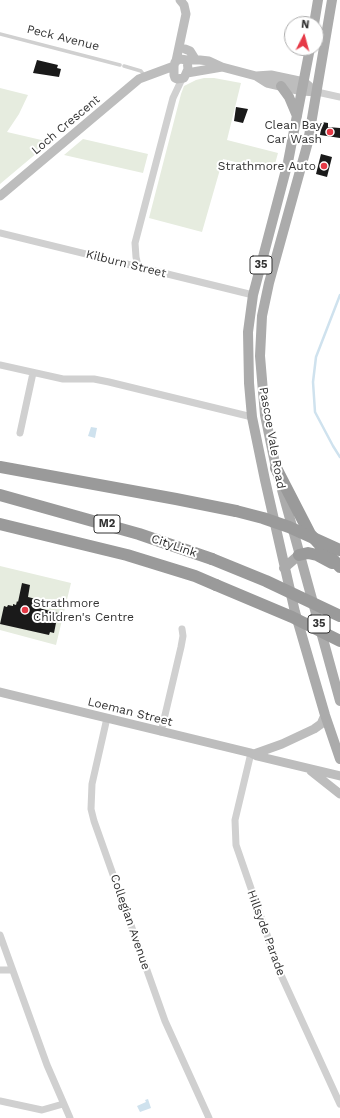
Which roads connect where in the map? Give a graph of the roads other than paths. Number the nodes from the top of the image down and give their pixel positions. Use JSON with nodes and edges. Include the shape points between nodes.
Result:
{"nodes":[{"id":1,"x":180,"y":0,"type":"edge"},
{"id":2,"x":318,"y":0,"type":"edge"},
{"id":3,"x":332,"y":0,"type":"edge"},
{"id":4,"x":315,"y":16,"type":"edge"},
{"id":5,"x":0,"y":34,"type":"edge"},
{"id":6,"x":182,"y":38,"type":"junction"},
{"id":7,"x":309,"y":56,"type":"edge"},
{"id":8,"x":189,"y":60,"type":"junction"},
{"id":9,"x":175,"y":63,"type":"junction"},
{"id":10,"x":222,"y":67,"type":"junction"},
{"id":11,"x":147,"y":76,"type":"junction"},
{"id":12,"x":179,"y":76,"type":"junction"},
{"id":13,"x":256,"y":76,"type":"junction"},
{"id":14,"x":281,"y":86,"type":"junction"},
{"id":15,"x":303,"y":86,"type":"junction"},
{"id":16,"x":317,"y":92,"type":"junction"},
{"id":17,"x":340,"y":97,"type":"edge"},
{"id":18,"x":297,"y":116,"type":"junction"},
{"id":19,"x":0,"y":196,"type":"edge"},
{"id":20,"x":0,"y":233,"type":"edge"},
{"id":21,"x":138,"y":266,"type":"junction"},
{"id":22,"x":253,"y":295,"type":"junction"},
{"id":23,"x":0,"y":365,"type":"edge"},
{"id":24,"x":34,"y":373,"type":"junction"},
{"id":25,"x":252,"y":417,"type":"junction"},
{"id":26,"x":20,"y":433,"type":"dead end"},
{"id":27,"x":0,"y":467,"type":"edge"},
{"id":28,"x":276,"y":468,"type":"junction"},
{"id":29,"x":0,"y":495,"type":"edge"},
{"id":30,"x":0,"y":524,"type":"edge"},
{"id":31,"x":340,"y":550,"type":"edge"},
{"id":32,"x":299,"y":555,"type":"junction"},
{"id":33,"x":340,"y":567,"type":"edge"},
{"id":34,"x":284,"y":568,"type":"junction"},
{"id":35,"x":340,"y":616,"type":"edge"},
{"id":36,"x":182,"y":629,"type":"dead end"},
{"id":37,"x":340,"y":641,"type":"edge"},
{"id":38,"x":0,"y":692,"type":"edge"},
{"id":39,"x":340,"y":701,"type":"edge"},
{"id":40,"x":325,"y":715,"type":"junction"},
{"id":41,"x":107,"y":718,"type":"junction"},
{"id":42,"x":161,"y":732,"type":"junction"},
{"id":43,"x":253,"y":754,"type":"junction"},
{"id":44,"x":340,"y":759,"type":"edge"},
{"id":45,"x":309,"y":769,"type":"junction"},
{"id":46,"x":340,"y":776,"type":"edge"},
{"id":47,"x":340,"y":794,"type":"edge"},
{"id":48,"x":0,"y":934,"type":"edge"},
{"id":49,"x":0,"y":970,"type":"edge"},
{"id":50,"x":12,"y":970,"type":"junction"},
{"id":51,"x":0,"y":1101,"type":"edge"},
{"id":52,"x":63,"y":1104,"type":"junction"},
{"id":53,"x":340,"y":1104,"type":"edge"},
{"id":54,"x":70,"y":1118,"type":"edge"},
{"id":55,"x":209,"y":1118,"type":"edge"}],
"edges":[{"from":1,"to":6,"type":"street","via":[[186,14]]},
{"from":2,"to":4,"type":"main road"},
{"from":3,"to":16,"type":"main road","name":"Pascoe Vale Road","number":"35"},
{"from":5,"to":11,"type":"lane","name":"Peck Avenue","via":[[142,70]]},
{"from":6,"to":8,"type":"street"},
{"from":6,"to":9,"type":"street"},
{"from":7,"to":15,"type":"main road","name":"Pascoe Vale Road","number":"35"},
{"from":8,"to":9,"type":"street","name":"Loch Crescent"},
{"from":8,"to":10,"type":"street","via":[[209,61]]},
{"from":8,"to":12,"type":"street","via":[[189,66]]},
{"from":9,"to":11,"type":"street","name":"Loch Crescent"},
{"from":9,"to":12,"type":"street"},
{"from":10,"to":12,"type":"street"},
{"from":10,"to":13,"type":"street"},
{"from":11,"to":12,"type":"street"},
{"from":11,"to":19,"type":"street","name":"Loch Crescent","via":[[133,84]]},
{"from":12,"to":21,"type":"street","via":[[135,243]]},
{"from":13,"to":14,"type":"street","via":[[267,83]]},
{"from":13,"to":15,"type":"street","via":[[271,75]]},
{"from":14,"to":15,"type":"street"},
{"from":14,"to":18,"type":"main road"},
{"from":15,"to":16,"type":"street"},
{"from":15,"to":18,"type":"main road","name":"Pascoe Vale Road","number":"35"},
{"from":16,"to":17,"type":"street"},
{"from":16,"to":28,"type":"main road","name":"Pascoe Vale Road","number":"35","via":[[308,142],[269,283],[262,322],[260,356],[265,415]]},
{"from":18,"to":22,"type":"main road","name":"Pascoe Vale Road","number":"35","via":[[288,162]]},
{"from":20,"to":21,"type":"street","name":"Kilburn Street"},
{"from":21,"to":22,"type":"street","name":"Kilburn Street"},
{"from":22,"to":25,"type":"main road","name":"Pascoe Vale Road","number":"35","via":[[247,355]]},
{"from":23,"to":24,"type":"street"},
{"from":24,"to":25,"type":"street","via":[[63,379],[94,379],[109,382]]},
{"from":24,"to":26,"type":"street"},
{"from":25,"to":34,"type":"main road","name":"Pascoe Vale Road","number":"35"},
{"from":27,"to":31,"type":"highway","bridge":true,"via":[[236,511],[289,527]]},
{"from":28,"to":32,"type":"main road","name":"Pascoe Vale Road","number":"35"},
{"from":28,"to":33,"type":"highway","via":[[310,534]]},
{"from":29,"to":35,"type":"highway","name":"CityLink","number":"M2","bridge":true,"via":[[139,534],[212,559]]},
{"from":30,"to":37,"type":"highway","name":"CityLink","number":"M2","bridge":true,"via":[[195,576],[286,614]]},
{"from":32,"to":33,"type":"highway","via":[[318,555]]},
{"from":32,"to":34,"type":"main road"},
{"from":32,"to":39,"type":"main road","name":"Pascoe Vale Road","number":"35"},
{"from":34,"to":40,"type":"main road","name":"Pascoe Vale Road","number":"35"},
{"from":36,"to":42,"type":"street","via":[[181,646]]},
{"from":38,"to":41,"type":"street","name":"Loeman Street"},
{"from":40,"to":43,"type":"street","via":[[321,724],[314,729]]},
{"from":40,"to":44,"type":"main road","name":"Pascoe Vale Road","number":"35"},
{"from":41,"to":42,"type":"street","name":"Loeman Street"},
{"from":41,"to":55,"type":"street","name":"Collegian Avenue","via":[[92,784],[92,815],[165,1021]]},
{"from":42,"to":43,"type":"street","name":"Loeman Street"},
{"from":43,"to":45,"type":"street","name":"Loeman Street"},
{"from":43,"to":53,"type":"street","name":"Hillsyde Parade","via":[[235,820],[236,845],[281,975]]},
{"from":45,"to":46,"type":"street","name":"Loeman Street"},
{"from":45,"to":47,"type":"street"},
{"from":48,"to":50,"type":"street"},
{"from":49,"to":50,"type":"street"},
{"from":50,"to":52,"type":"street","via":[[46,1065]]},
{"from":51,"to":52,"type":"street","via":[[42,1110]]},
{"from":52,"to":54,"type":"street"}]}
